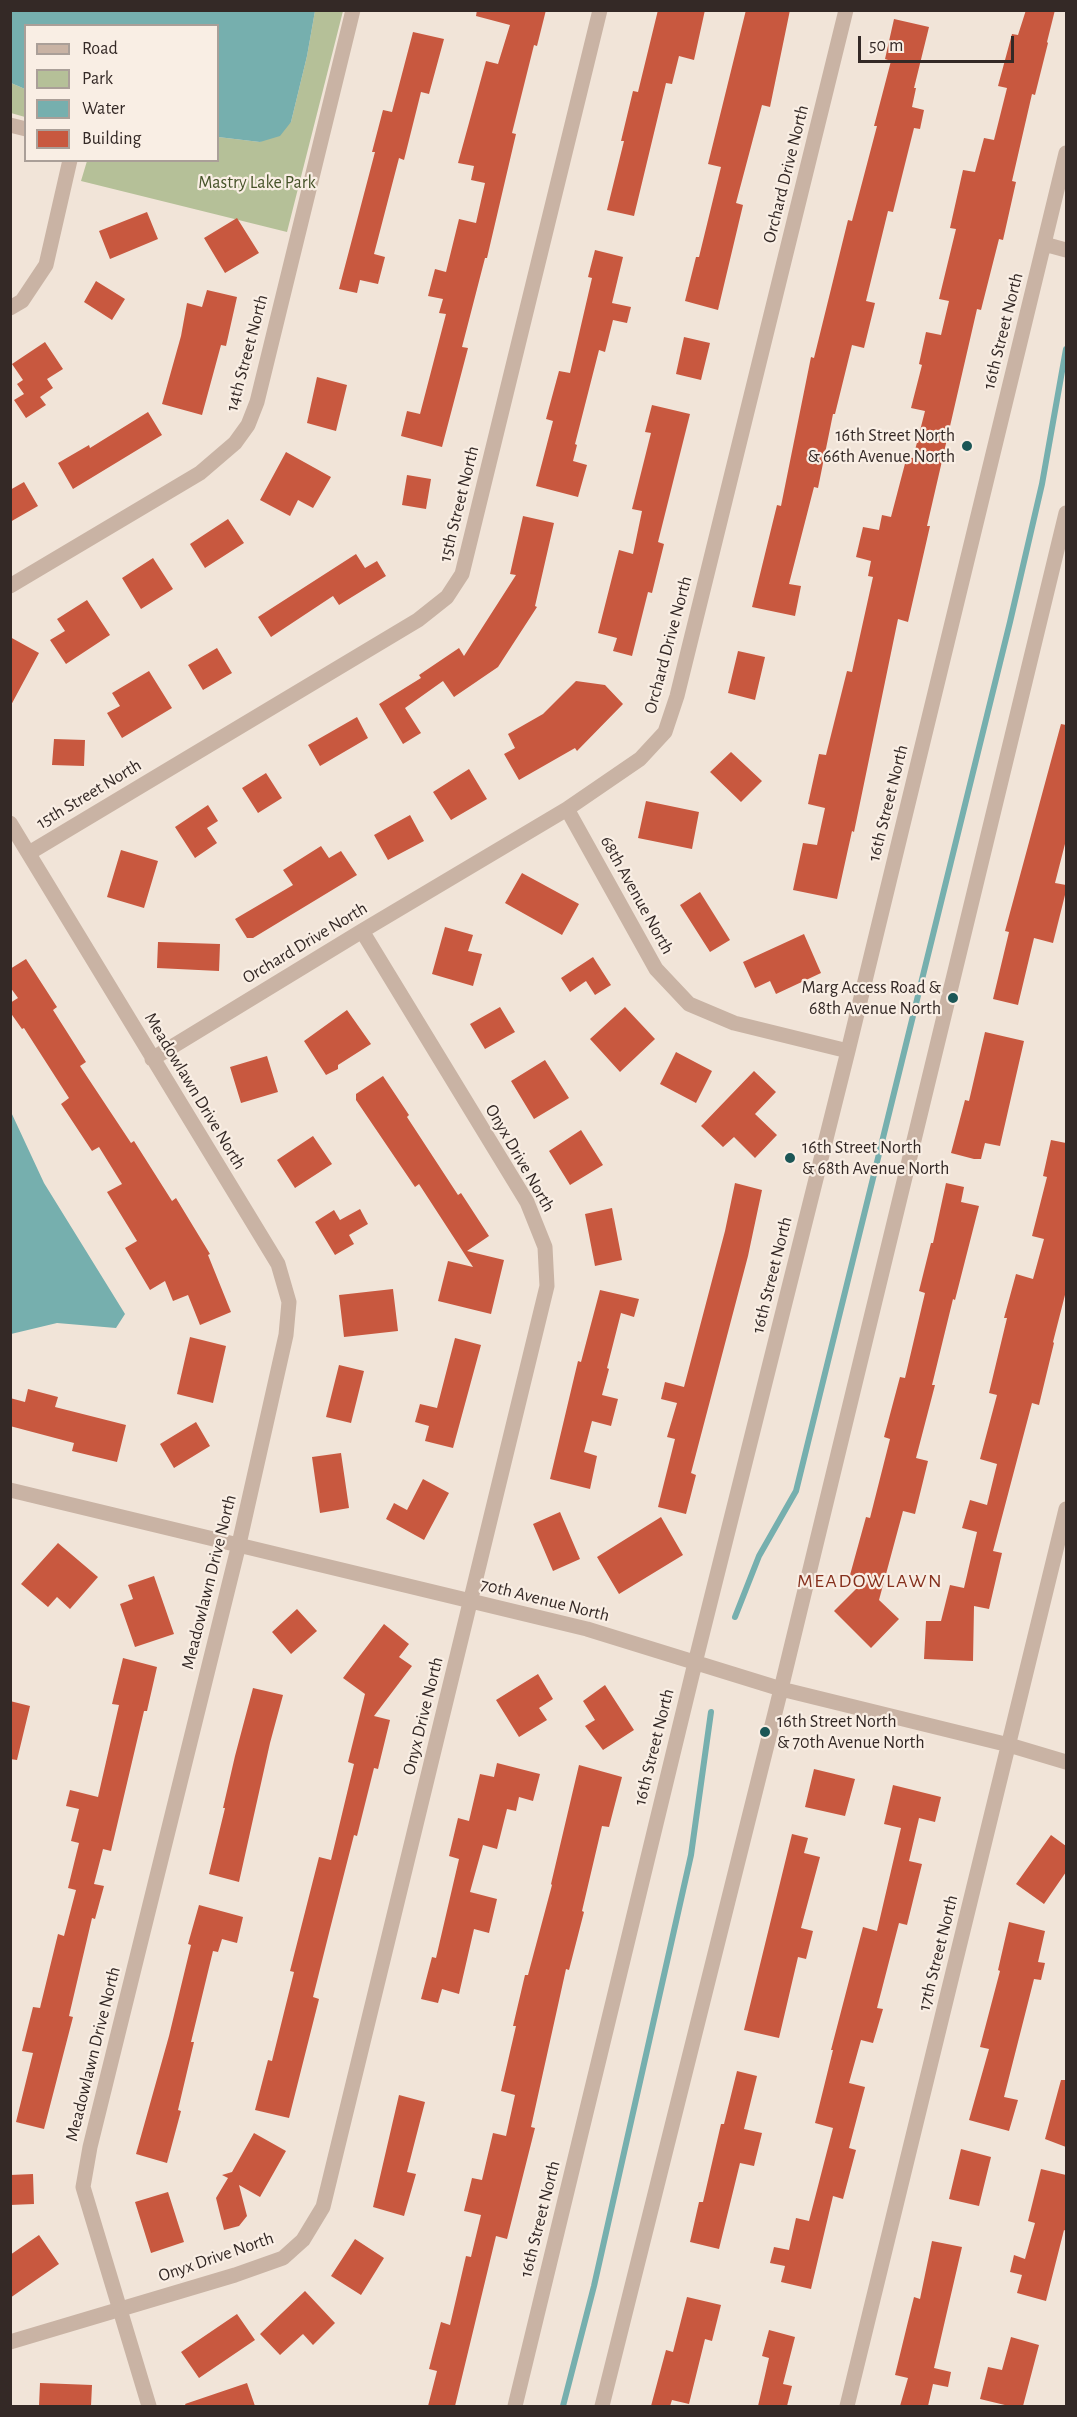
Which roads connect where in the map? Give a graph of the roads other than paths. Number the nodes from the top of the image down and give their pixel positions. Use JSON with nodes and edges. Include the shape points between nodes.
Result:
{"nodes":[{"id":1,"x":353,"y":10,"type":"edge"},
{"id":2,"x":600,"y":10,"type":"edge"},
{"id":3,"x":846,"y":10,"type":"edge"},
{"id":4,"x":1066,"y":153,"type":"edge"},
{"id":5,"x":70,"y":162,"type":"edge"},
{"id":6,"x":1044,"y":244,"type":"junction"},
{"id":7,"x":1066,"y":250,"type":"edge"},
{"id":8,"x":10,"y":308,"type":"edge"},
{"id":9,"x":1066,"y":513,"type":"edge"},
{"id":10,"x":10,"y":586,"type":"edge"},
{"id":11,"x":567,"y":809,"type":"junction"},
{"id":12,"x":10,"y":823,"type":"edge"},
{"id":13,"x":29,"y":853,"type":"junction"},
{"id":14,"x":362,"y":931,"type":"junction"},
{"id":15,"x":848,"y":1051,"type":"junction"},
{"id":16,"x":153,"y":1059,"type":"junction"},
{"id":17,"x":10,"y":1490,"type":"edge"},
{"id":18,"x":1066,"y":1509,"type":"edge"},
{"id":19,"x":239,"y":1544,"type":"junction"},
{"id":20,"x":471,"y":1601,"type":"junction"},
{"id":21,"x":695,"y":1663,"type":"junction"},
{"id":22,"x":781,"y":1689,"type":"junction"},
{"id":23,"x":1009,"y":1745,"type":"junction"},
{"id":24,"x":1066,"y":1762,"type":"edge"},
{"id":25,"x":121,"y":2308,"type":"junction"},
{"id":26,"x":10,"y":2342,"type":"edge"},
{"id":27,"x":149,"y":2406,"type":"edge"},
{"id":28,"x":515,"y":2406,"type":"edge"},
{"id":29,"x":602,"y":2406,"type":"edge"},
{"id":30,"x":847,"y":2406,"type":"edge"}],
"edges":[{"from":1,"to":10,"type":"street","name":"14th Street North","via":[[257,402],[248,425],[235,443],[200,473]]},
{"from":2,"to":13,"type":"street","name":"15th Street North","via":[[462,574],[447,597],[418,620]]},
{"from":3,"to":11,"type":"street","name":"Orchard Drive North","via":[[665,732],[640,759]]},
{"from":4,"to":6,"type":"street","name":"16th Street North"},
{"from":5,"to":8,"type":"street","via":[[46,265],[22,301]]},
{"from":6,"to":7,"type":"street"},
{"from":6,"to":15,"type":"street","name":"16th Street North"},
{"from":9,"to":22,"type":"street"},
{"from":11,"to":14,"type":"street","name":"Orchard Drive North"},
{"from":11,"to":15,"type":"street","name":"68th Avenue North","via":[[656,969],[689,1004],[734,1023]]},
{"from":12,"to":13,"type":"street","name":"Meadowlawn Drive North"},
{"from":13,"to":16,"type":"street","name":"Meadowlawn Drive North"},
{"from":14,"to":16,"type":"street","name":"Orchard Drive North"},
{"from":14,"to":20,"type":"street","name":"Onyx Drive North","via":[[527,1202],[545,1247],[547,1286]]},
{"from":15,"to":21,"type":"street","name":"16th Street North"},
{"from":16,"to":19,"type":"street","name":"Meadowlawn Drive North","via":[[278,1264],[289,1302],[286,1335]]},
{"from":17,"to":19,"type":"street","name":"70th Avenue North"},
{"from":18,"to":23,"type":"street","name":"17th Street North"},
{"from":19,"to":20,"type":"street","name":"70th Avenue North"},
{"from":19,"to":25,"type":"street","name":"Meadowlawn Drive North","via":[[83,2187]]},
{"from":20,"to":21,"type":"street","name":"70th Avenue North","via":[[587,1629]]},
{"from":20,"to":25,"type":"street","name":"Onyx Drive North","via":[[323,2207],[303,2240],[283,2258]]},
{"from":21,"to":22,"type":"street","name":"70th Avenue North"},
{"from":21,"to":28,"type":"street","name":"16th Street North"},
{"from":22,"to":23,"type":"street","name":"70th Avenue North"},
{"from":22,"to":29,"type":"street"},
{"from":23,"to":24,"type":"street","name":"70th Avenue North"},
{"from":23,"to":30,"type":"street","name":"17th Street North"},
{"from":25,"to":26,"type":"street","name":"Onyx Drive North"},
{"from":25,"to":27,"type":"street","name":"Meadowlawn Drive North"}]}
